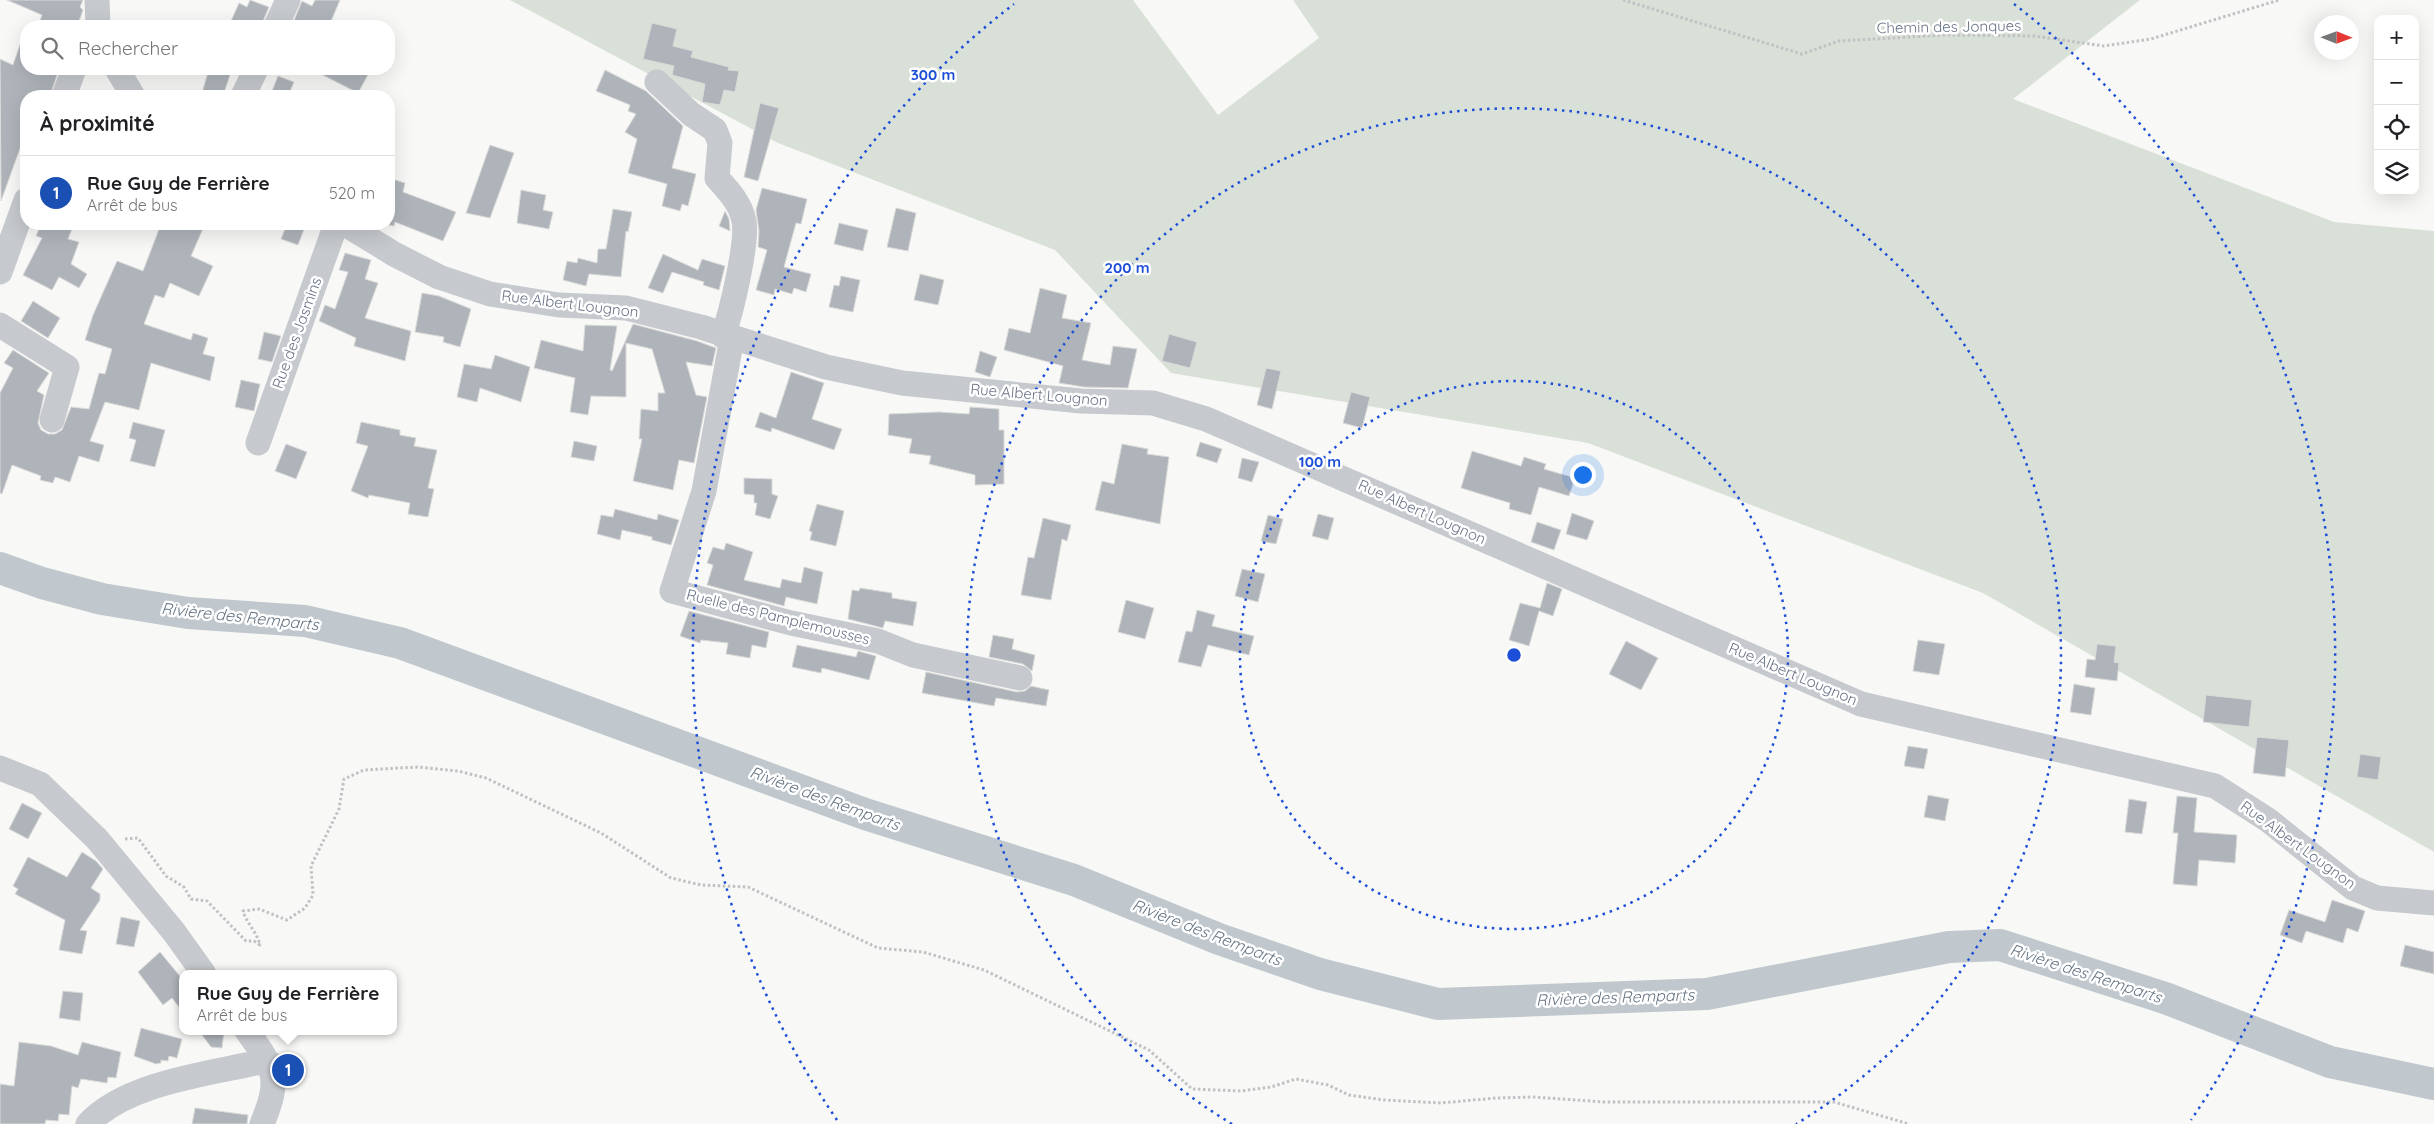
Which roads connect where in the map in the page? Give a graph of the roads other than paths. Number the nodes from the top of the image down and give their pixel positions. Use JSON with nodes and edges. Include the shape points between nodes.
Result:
{"nodes":[{"id":1,"x":288,"y":0,"type":"edge"},
{"id":2,"x":279,"y":20,"type":"edge"},
{"id":3,"x":72,"y":75,"type":"edge"},
{"id":4,"x":121,"y":75,"type":"edge"},
{"id":5,"x":253,"y":75,"type":"edge"},
{"id":6,"x":656,"y":82,"type":"dead end"},
{"id":7,"x":66,"y":90,"type":"edge"},
{"id":8,"x":129,"y":90,"type":"edge"},
{"id":9,"x":246,"y":90,"type":"edge"},
{"id":10,"x":20,"y":217,"type":"edge"},
{"id":11,"x":334,"y":230,"type":"edge"},
{"id":12,"x":355,"y":230,"type":"edge"},
{"id":13,"x":0,"y":272,"type":"edge"},
{"id":14,"x":0,"y":326,"type":"edge"},
{"id":15,"x":727,"y":337,"type":"junction"},
{"id":16,"x":52,"y":420,"type":"dead end"},
{"id":17,"x":258,"y":443,"type":"dead end"},
{"id":18,"x":1020,"y":678,"type":"dead end"},
{"id":19,"x":0,"y":768,"type":"edge"},
{"id":20,"x":2434,"y":904,"type":"edge"},
{"id":21,"x":201,"y":970,"type":"edge"},
{"id":22,"x":250,"y":1035,"type":"edge"},
{"id":23,"x":270,"y":1063,"type":"junction"},
{"id":24,"x":88,"y":1124,"type":"edge"},
{"id":25,"x":262,"y":1124,"type":"edge"}],
"edges":[{"from":1,"to":2,"type":"street"},
{"from":3,"to":7,"type":"street"},
{"from":4,"to":8,"type":"street"},
{"from":5,"to":9,"type":"street"},
{"from":6,"to":15,"type":"street","via":[[691,114],[715,130],[720,143],[717,178],[736,202],[744,219],[745,235]]},
{"from":10,"to":13,"type":"street"},
{"from":11,"to":17,"type":"street","name":"Rue des Jasmins"},
{"from":12,"to":15,"type":"street","name":"Rue Albert Lougnon","via":[[439,277],[490,294],[559,305],[626,308]]},
{"from":14,"to":16,"type":"street","via":[[67,367]]},
{"from":15,"to":18,"type":"street","name":"Ruelle des Pamplemousses","via":[[704,491],[672,591],[791,623],[878,641],[913,655]]},
{"from":15,"to":20,"type":"street","name":"Rue Albert Lougnon","via":[[826,367],[902,383],[1081,401],[1153,403],[1206,419],[1861,704],[2215,786],[2268,820],[2353,888],[2377,898]]},
{"from":19,"to":21,"type":"street","via":[[40,784],[97,839]]},
{"from":22,"to":23,"type":"street"},
{"from":23,"to":24,"type":"street","via":[[260,1062],[155,1086],[113,1104]]},
{"from":23,"to":25,"type":"street","via":[[275,1082]]}]}
